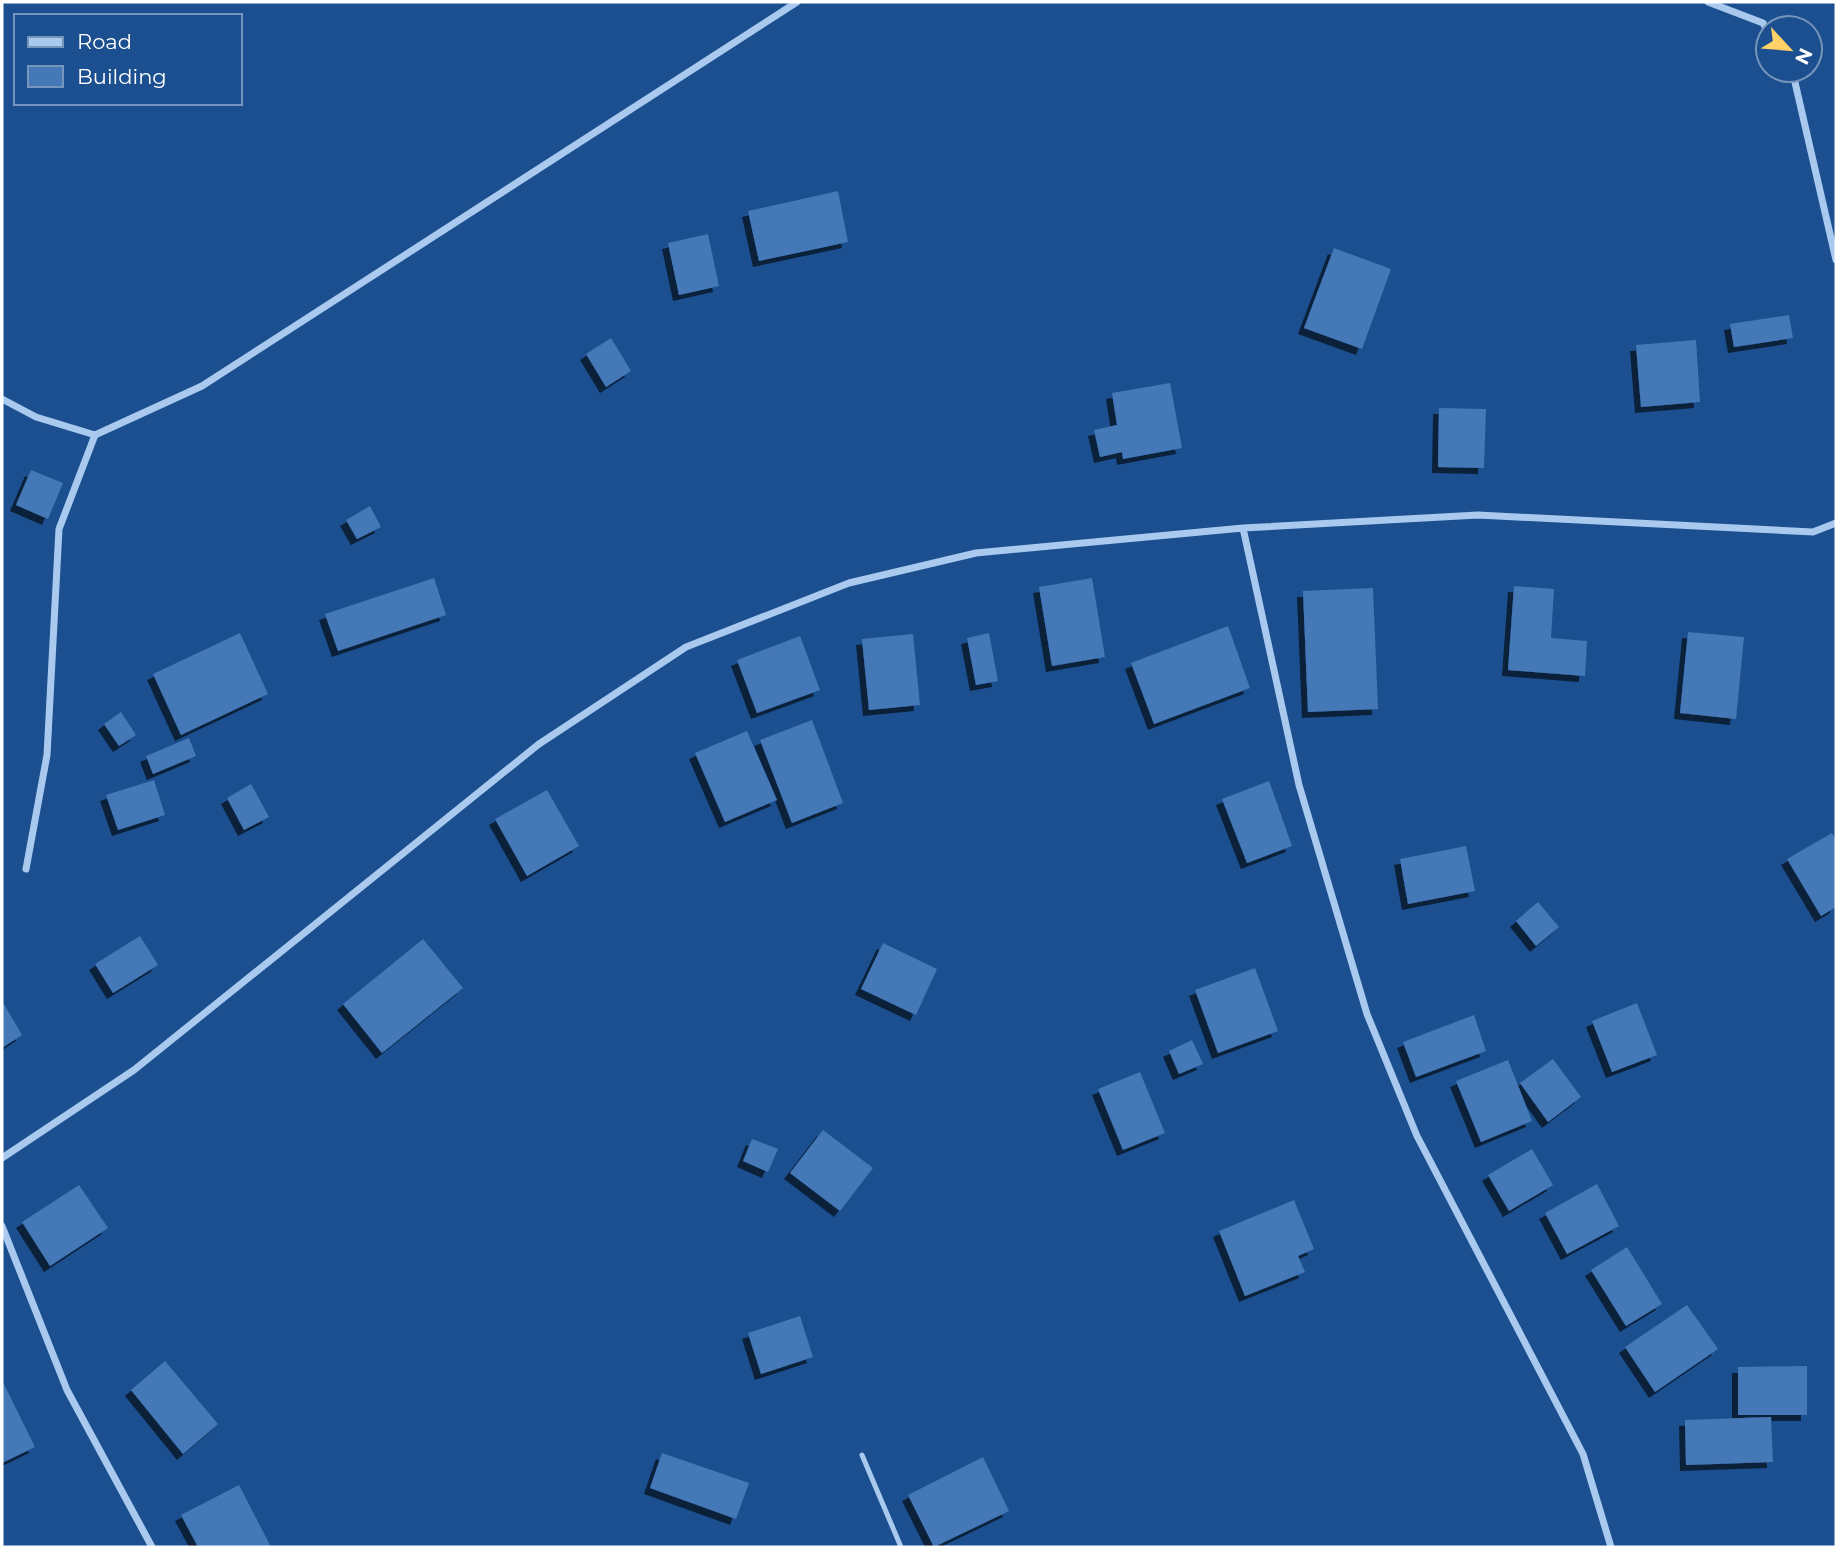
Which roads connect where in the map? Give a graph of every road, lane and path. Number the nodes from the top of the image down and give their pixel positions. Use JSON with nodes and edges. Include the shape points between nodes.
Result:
{"nodes":[{"id":1,"x":797,"y":2,"type":"edge"},
{"id":2,"x":1708,"y":2,"type":"edge"},
{"id":3,"x":1754,"y":20,"type":"edge"},
{"id":4,"x":1795,"y":84,"type":"edge"},
{"id":5,"x":1836,"y":260,"type":"edge"},
{"id":6,"x":2,"y":400,"type":"edge"},
{"id":7,"x":95,"y":435,"type":"junction"},
{"id":8,"x":1836,"y":523,"type":"edge"},
{"id":9,"x":1243,"y":528,"type":"junction"},
{"id":10,"x":26,"y":869,"type":"dead end"},
{"id":11,"x":2,"y":1158,"type":"edge"},
{"id":12,"x":2,"y":1226,"type":"edge"},
{"id":13,"x":862,"y":1455,"type":"dead end"},
{"id":14,"x":152,"y":1547,"type":"edge"},
{"id":15,"x":901,"y":1547,"type":"edge"},
{"id":16,"x":1611,"y":1547,"type":"edge"}],
"edges":[{"from":1,"to":7,"type":"street","via":[[202,386]]},
{"from":2,"to":3,"type":"street"},
{"from":4,"to":5,"type":"street"},
{"from":6,"to":7,"type":"street"},
{"from":7,"to":10,"type":"street","via":[[59,529],[47,755]]},
{"from":8,"to":9,"type":"street","via":[[1813,533],[1478,515]]},
{"from":9,"to":11,"type":"street","via":[[976,553],[849,583],[686,647],[539,744],[134,1070]]},
{"from":9,"to":16,"type":"street","via":[[1299,785],[1367,1014],[1417,1136],[1583,1454]]},
{"from":12,"to":14,"type":"street","via":[[66,1390]]},
{"from":13,"to":15,"type":"lane"}]}
